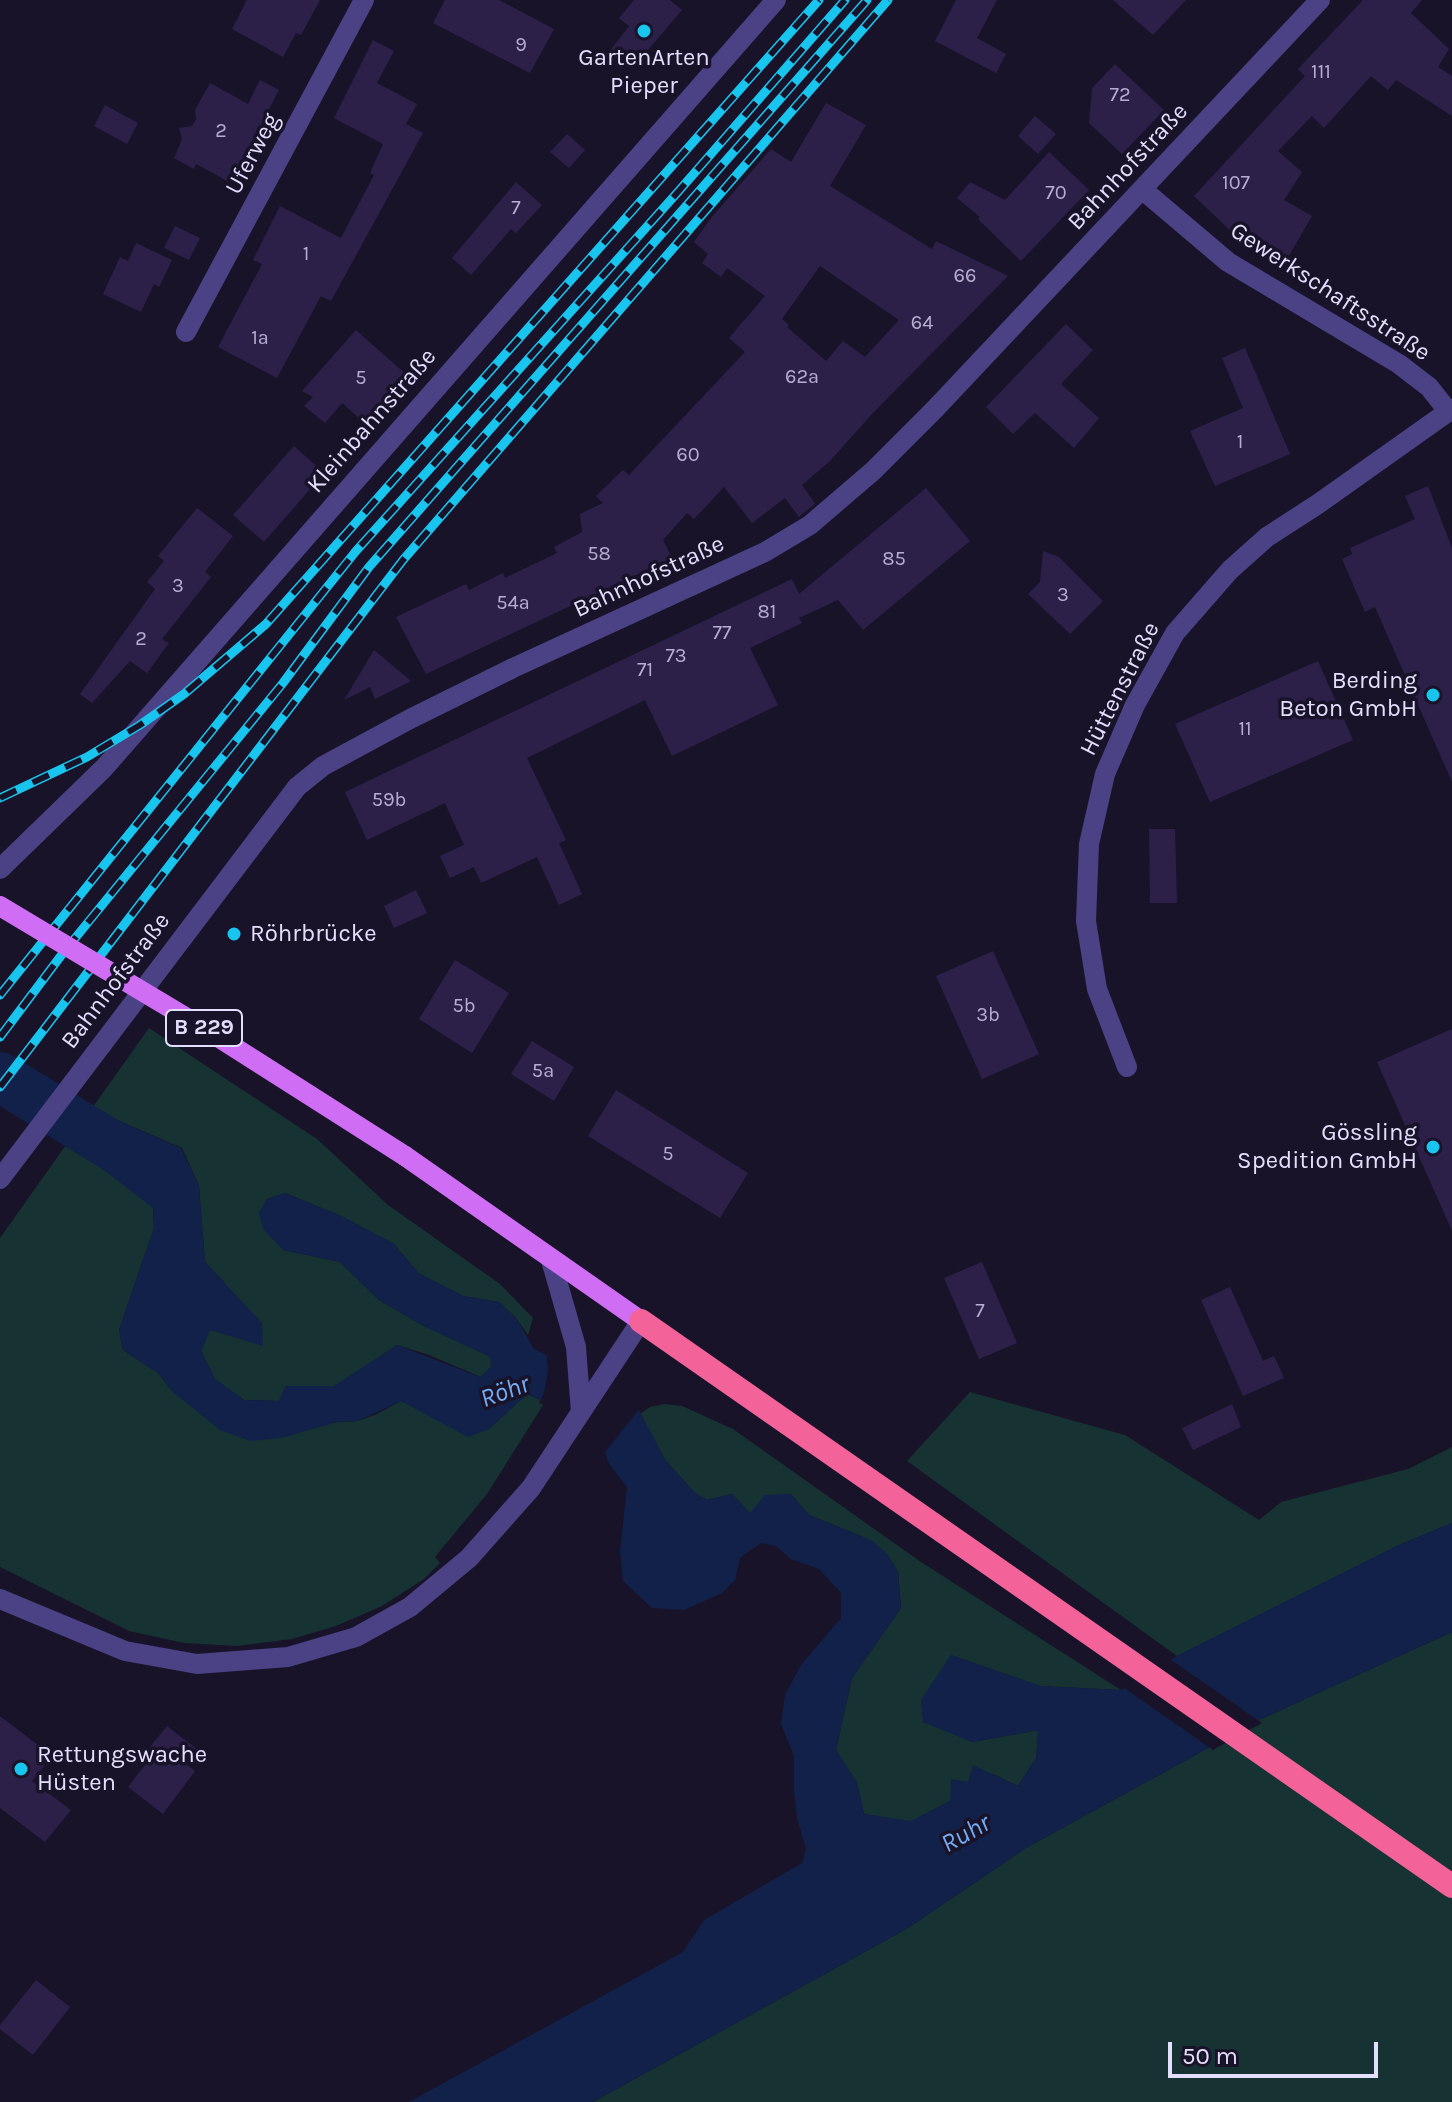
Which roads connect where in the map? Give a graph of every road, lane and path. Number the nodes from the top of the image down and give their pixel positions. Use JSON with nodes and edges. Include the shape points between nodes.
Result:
{"nodes":[{"id":1,"x":364,"y":0,"type":"edge"},
{"id":2,"x":776,"y":0,"type":"edge"},
{"id":3,"x":1320,"y":0,"type":"edge"},
{"id":4,"x":1143,"y":190,"type":"junction"},
{"id":5,"x":186,"y":332,"type":"dead end"},
{"id":6,"x":1450,"y":410,"type":"edge"},
{"id":7,"x":0,"y":869,"type":"edge"},
{"id":8,"x":0,"y":906,"type":"edge"},
{"id":9,"x":1127,"y":1067,"type":"dead end"},
{"id":10,"x":0,"y":1179,"type":"edge"},
{"id":11,"x":551,"y":1260,"type":"junction"},
{"id":12,"x":641,"y":1321,"type":"junction"},
{"id":13,"x":581,"y":1412,"type":"junction"},
{"id":14,"x":0,"y":1599,"type":"edge"},
{"id":15,"x":1452,"y":1886,"type":"edge"}],
"edges":[{"from":1,"to":5,"type":"street","name":"Uferweg"},
{"from":2,"to":7,"type":"street","name":"Kleinbahnstraße","via":[[104,768]]},
{"from":3,"to":4,"type":"street","name":"Bahnhofstraße"},
{"from":4,"to":6,"type":"street","name":"Gewerkschaftsstraße","via":[[1228,262],[1399,364]]},
{"from":4,"to":10,"type":"street","name":"Bahnhofstraße","via":[[935,409],[810,525],[765,552],[513,668],[323,766],[297,787]]},
{"from":6,"to":9,"type":"street","name":"Hüttenstraße","via":[[1267,537],[1230,570],[1175,633],[1135,705],[1105,774],[1089,844],[1086,921],[1097,989]]},
{"from":8,"to":11,"type":"main road","number":"B 229","bridge":true,"via":[[316,1097]]},
{"from":11,"to":12,"type":"main road","number":"B 229"},
{"from":11,"to":13,"type":"street","via":[[576,1347]]},
{"from":12,"to":13,"type":"street"},
{"from":12,"to":15,"type":"highway"},
{"from":13,"to":14,"type":"street","via":[[531,1488],[469,1558],[410,1607],[356,1637],[288,1657],[197,1664],[125,1651]]}]}
